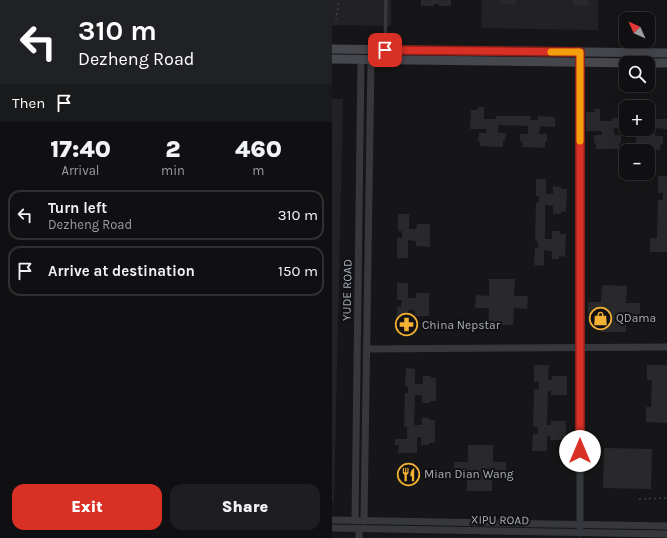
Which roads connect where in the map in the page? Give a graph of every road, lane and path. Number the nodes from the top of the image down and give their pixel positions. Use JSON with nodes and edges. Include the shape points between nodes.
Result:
{"nodes":[{"id":1,"x":339,"y":0,"type":"edge"},
{"id":2,"x":386,"y":0,"type":"edge"},
{"id":3,"x":336,"y":20,"type":"dead end"},
{"id":4,"x":332,"y":49,"type":"edge"},
{"id":5,"x":385,"y":50,"type":"junction"},
{"id":6,"x":580,"y":52,"type":"junction"},
{"id":7,"x":667,"y":53,"type":"edge"},
{"id":8,"x":332,"y":59,"type":"edge"},
{"id":9,"x":361,"y":59,"type":"junction"},
{"id":10,"x":371,"y":60,"type":"junction"},
{"id":11,"x":580,"y":62,"type":"junction"},
{"id":12,"x":619,"y":63,"type":"edge"},
{"id":13,"x":655,"y":63,"type":"edge"},
{"id":14,"x":667,"y":63,"type":"edge"},
{"id":15,"x":580,"y":347,"type":"junction"},
{"id":16,"x":667,"y":347,"type":"edge"},
{"id":17,"x":366,"y":349,"type":"junction"},
{"id":18,"x":667,"y":498,"type":"edge"},
{"id":19,"x":639,"y":499,"type":"dead end"},
{"id":20,"x":332,"y":520,"type":"edge"},
{"id":21,"x":355,"y":521,"type":"junction"},
{"id":22,"x":364,"y":521,"type":"junction"},
{"id":23,"x":458,"y":523,"type":"junction"},
{"id":24,"x":580,"y":525,"type":"junction"},
{"id":25,"x":667,"y":526,"type":"edge"},
{"id":26,"x":332,"y":528,"type":"edge"},
{"id":27,"x":359,"y":529,"type":"junction"},
{"id":28,"x":580,"y":533,"type":"junction"},
{"id":29,"x":457,"y":534,"type":"edge"},
{"id":30,"x":667,"y":534,"type":"edge"},
{"id":31,"x":359,"y":538,"type":"edge"}],
"edges":[{"from":1,"to":3,"type":"path"},
{"from":2,"to":5,"type":"lane"},
{"from":4,"to":5,"type":"main road"},
{"from":5,"to":6,"type":"main road"},
{"from":6,"to":7,"type":"main road"},
{"from":6,"to":11,"type":"street"},
{"from":8,"to":9,"type":"main road"},
{"from":9,"to":10,"type":"main road"},
{"from":9,"to":21,"type":"street","name":"YUDE ROAD"},
{"from":10,"to":11,"type":"main road"},
{"from":10,"to":17,"type":"street","name":"YUDE ROAD"},
{"from":11,"to":12,"type":"main road"},
{"from":11,"to":15,"type":"street"},
{"from":13,"to":14,"type":"main road"},
{"from":15,"to":16,"type":"street"},
{"from":15,"to":17,"type":"street"},
{"from":15,"to":24,"type":"street"},
{"from":17,"to":22,"type":"street","name":"YUDE ROAD"},
{"from":18,"to":19,"type":"path"},
{"from":20,"to":21,"type":"street","name":"XIPU ROAD"},
{"from":21,"to":22,"type":"street","name":"XIPU ROAD"},
{"from":22,"to":23,"type":"street","name":"XIPU ROAD"},
{"from":23,"to":24,"type":"street","name":"XIPU ROAD"},
{"from":23,"to":29,"type":"street"},
{"from":24,"to":25,"type":"street","name":"XIPU ROAD"},
{"from":24,"to":28,"type":"street"},
{"from":26,"to":27,"type":"street","name":"XIPU ROAD"},
{"from":27,"to":29,"type":"street","name":"XIPU ROAD"},
{"from":27,"to":31,"type":"street"},
{"from":28,"to":29,"type":"street","name":"XIPU ROAD"},
{"from":28,"to":30,"type":"street","name":"XIPU ROAD"}]}
